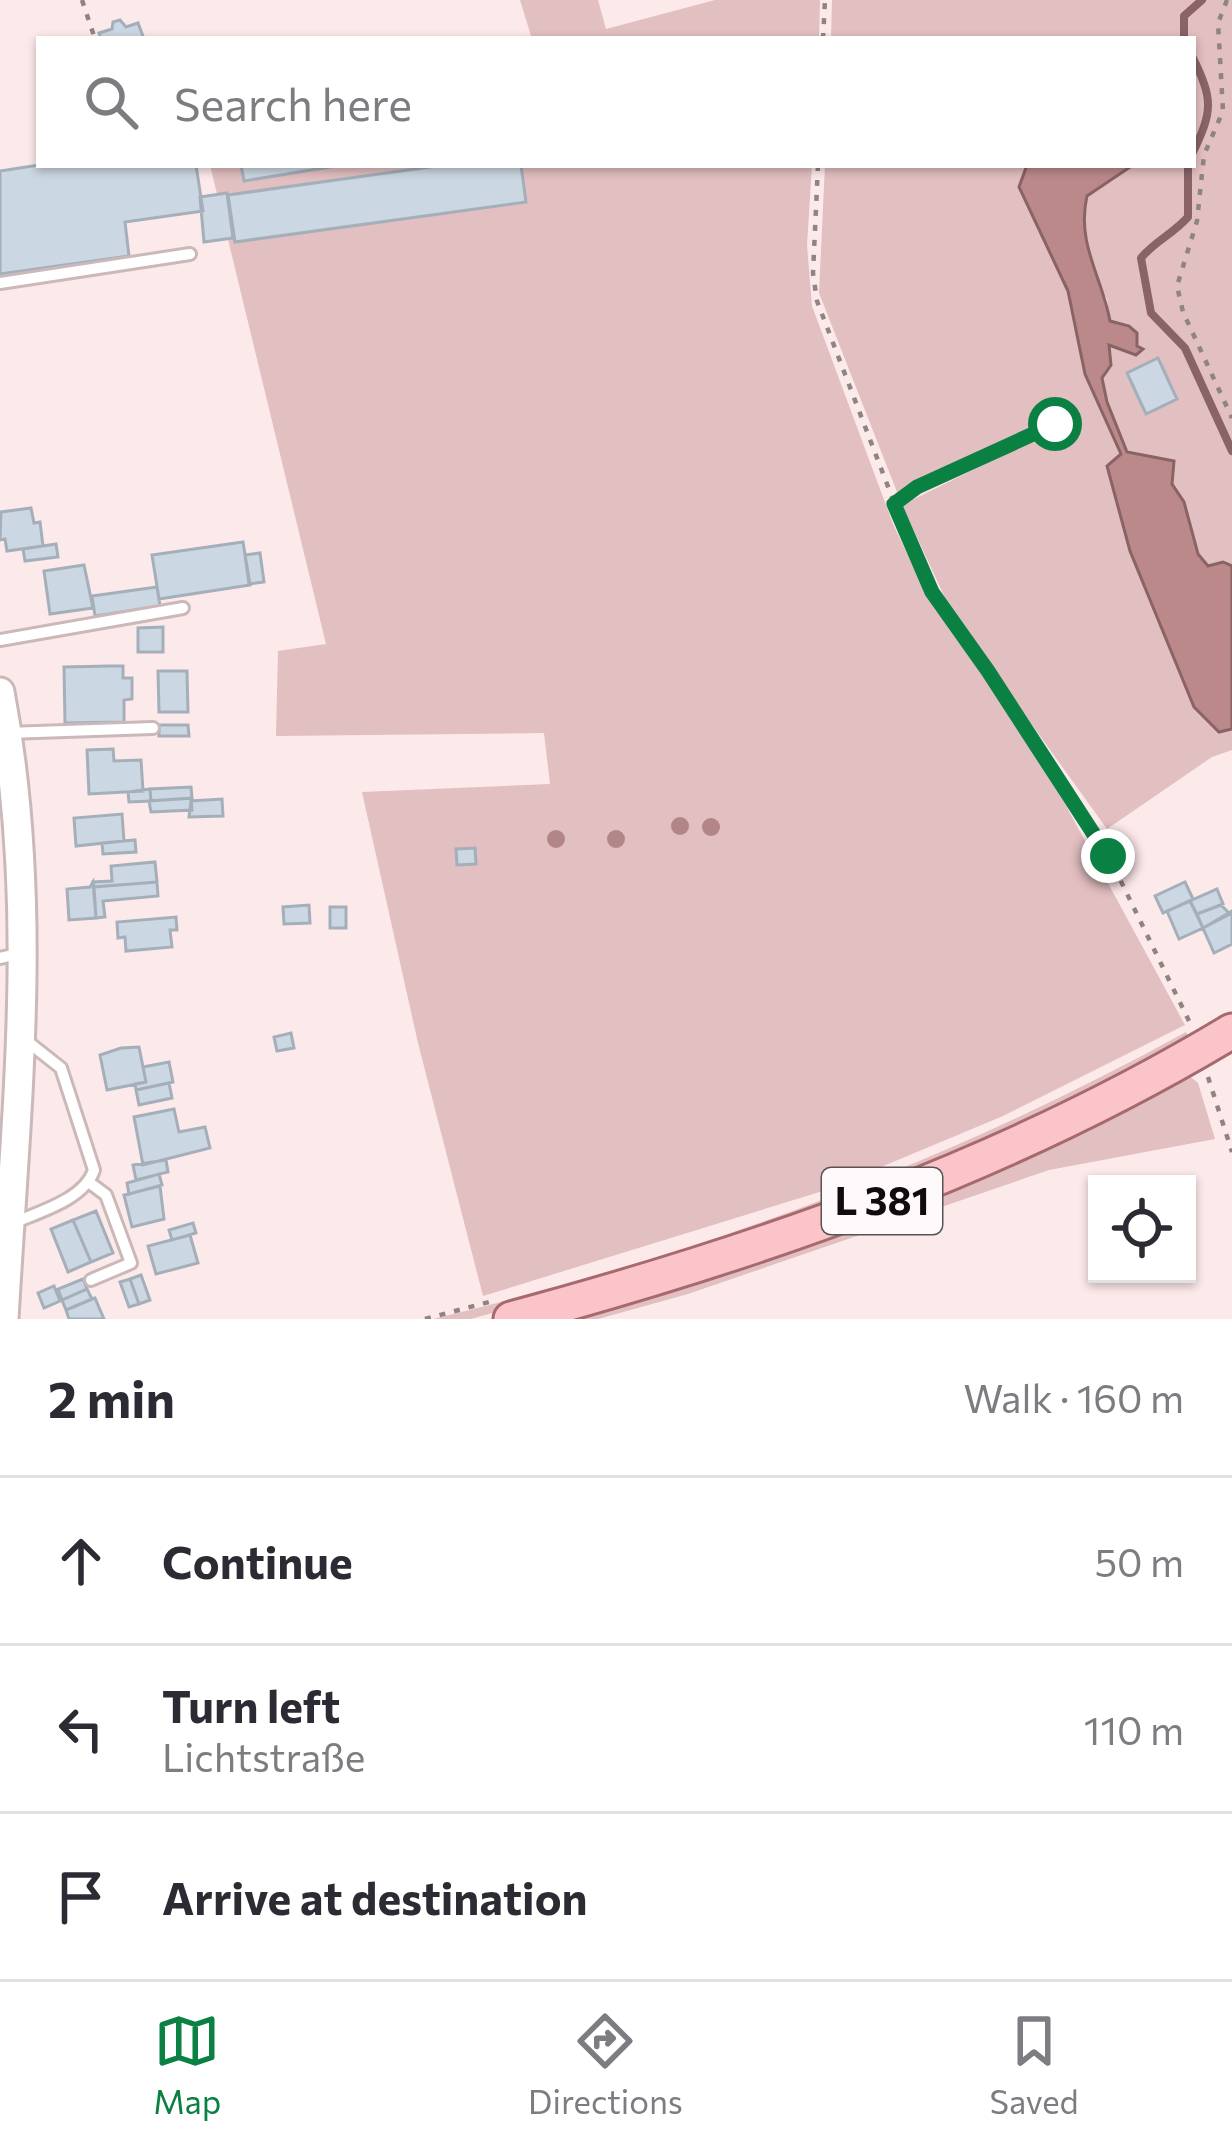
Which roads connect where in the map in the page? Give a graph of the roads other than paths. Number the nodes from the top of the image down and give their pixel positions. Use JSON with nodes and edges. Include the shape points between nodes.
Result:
{"nodes":[{"id":1,"x":190,"y":254,"type":"dead end"},
{"id":2,"x":0,"y":284,"type":"edge"},
{"id":3,"x":183,"y":608,"type":"dead end"},
{"id":4,"x":0,"y":640,"type":"edge"},
{"id":5,"x":0,"y":692,"type":"edge"},
{"id":6,"x":153,"y":728,"type":"dead end"},
{"id":7,"x":7,"y":733,"type":"junction"},
{"id":8,"x":7,"y":784,"type":"edge"},
{"id":9,"x":12,"y":955,"type":"edge"},
{"id":10,"x":1232,"y":1031,"type":"edge"},
{"id":11,"x":21,"y":1036,"type":"junction"},
{"id":12,"x":90,"y":1183,"type":"junction"},
{"id":13,"x":10,"y":1224,"type":"junction"},
{"id":14,"x":91,"y":1280,"type":"dead end"},
{"id":15,"x":506,"y":1309,"type":"edge"},
{"id":16,"x":4,"y":1319,"type":"edge"}],
"edges":[{"from":1,"to":2,"type":"lane"},
{"from":3,"to":4,"type":"lane"},
{"from":5,"to":7,"type":"street"},
{"from":6,"to":7,"type":"lane"},
{"from":7,"to":8,"type":"street"},
{"from":8,"to":9,"type":"street"},
{"from":9,"to":11,"type":"street"},
{"from":10,"to":15,"type":"main road","number":"L 381","via":[[1190,1036],[1046,1132],[915,1189],[709,1262]]},
{"from":11,"to":12,"type":"lane","via":[[61,1068],[94,1171]]},
{"from":11,"to":13,"type":"street"},
{"from":12,"to":13,"type":"lane"},
{"from":12,"to":14,"type":"lane","via":[[106,1195],[130,1263]]},
{"from":13,"to":16,"type":"street"}]}
